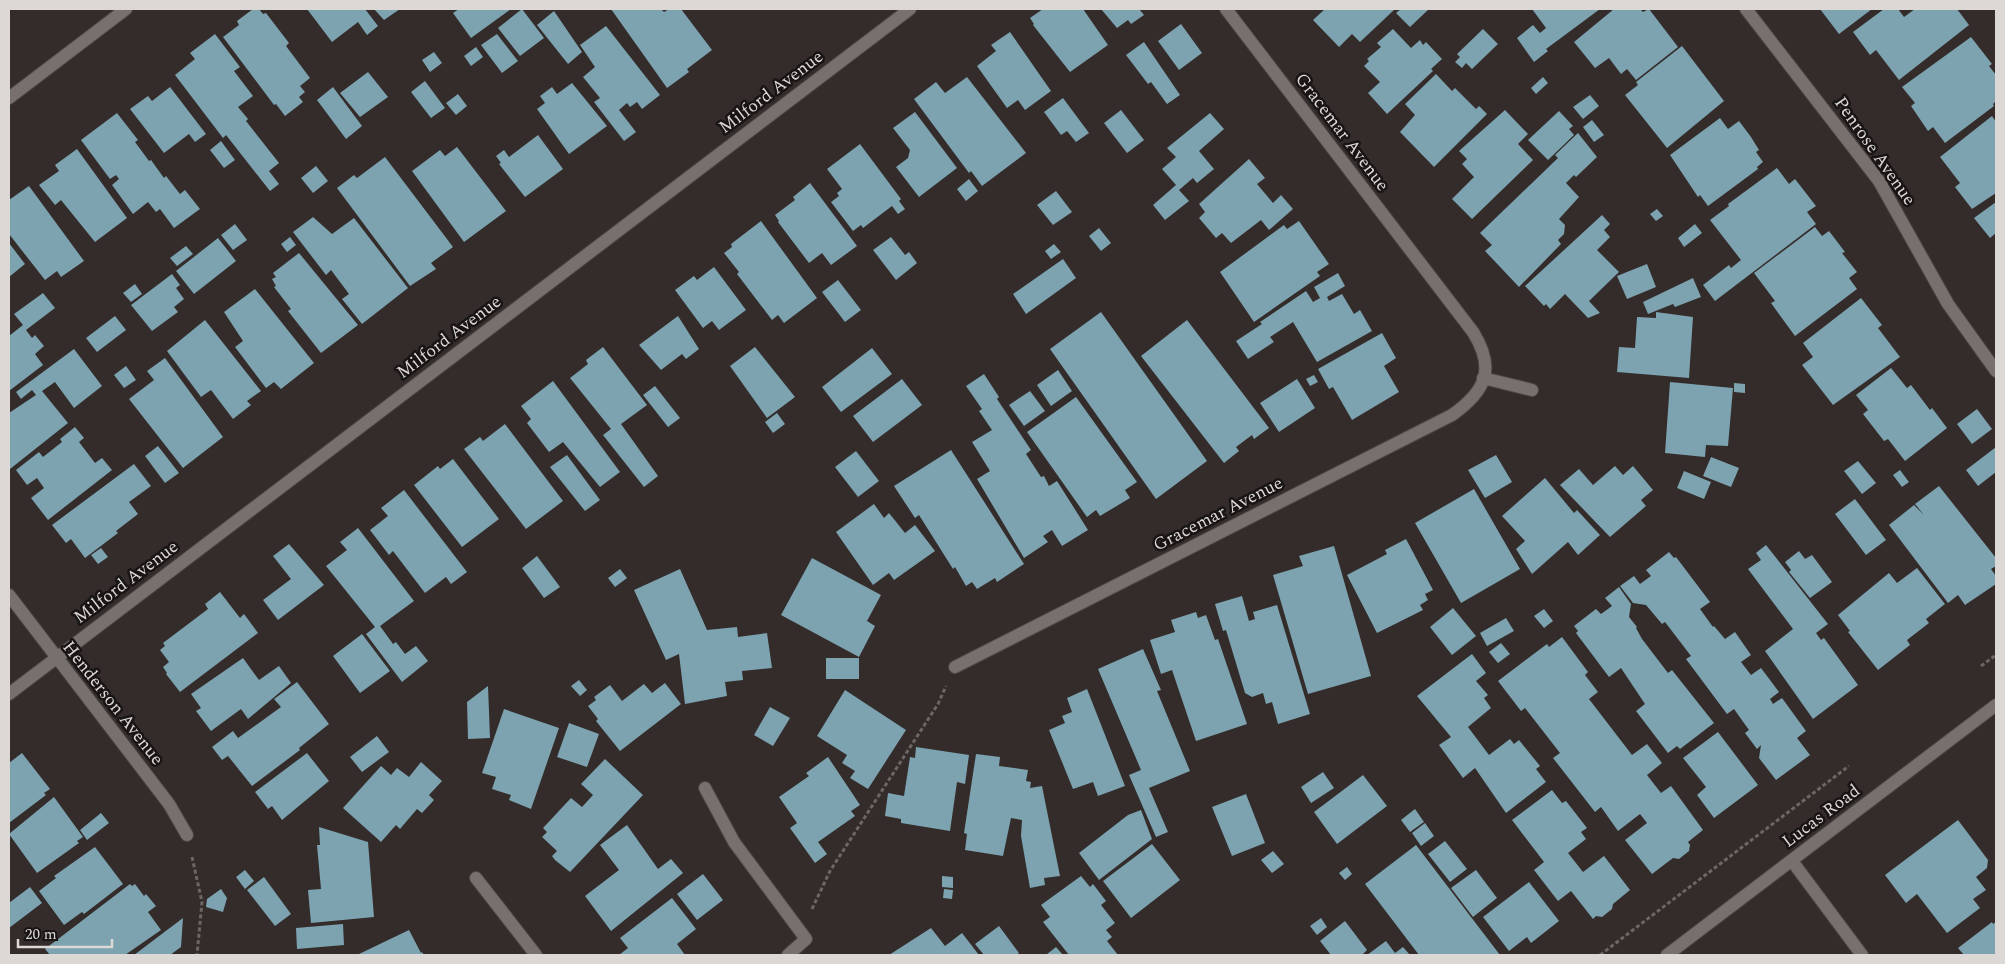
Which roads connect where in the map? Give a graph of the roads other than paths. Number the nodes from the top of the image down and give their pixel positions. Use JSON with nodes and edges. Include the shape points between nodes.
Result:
{"nodes":[{"id":1,"x":126,"y":9,"type":"edge"},
{"id":2,"x":910,"y":9,"type":"edge"},
{"id":3,"x":1226,"y":9,"type":"edge"},
{"id":4,"x":1746,"y":9,"type":"edge"},
{"id":5,"x":9,"y":98,"type":"edge"},
{"id":6,"x":1996,"y":371,"type":"edge"},
{"id":7,"x":1483,"y":378,"type":"junction"},
{"id":8,"x":1532,"y":390,"type":"dead end"},
{"id":9,"x":9,"y":595,"type":"edge"},
{"id":10,"x":56,"y":658,"type":"junction"},
{"id":11,"x":955,"y":667,"type":"road end"},
{"id":12,"x":9,"y":694,"type":"edge"},
{"id":13,"x":1996,"y":704,"type":"edge"},
{"id":14,"x":705,"y":788,"type":"dead end"},
{"id":15,"x":187,"y":835,"type":"road end"},
{"id":16,"x":1792,"y":860,"type":"junction"},
{"id":17,"x":476,"y":878,"type":"dead end"},
{"id":18,"x":536,"y":955,"type":"edge"},
{"id":19,"x":788,"y":955,"type":"edge"},
{"id":20,"x":1667,"y":955,"type":"edge"},
{"id":21,"x":1862,"y":955,"type":"edge"}],
"edges":[{"from":1,"to":5,"type":"street"},
{"from":2,"to":10,"type":"street","name":"Milford Avenue"},
{"from":3,"to":7,"type":"street","name":"Gracemar Avenue","via":[[1472,332],[1483,349],[1486,367]]},
{"from":4,"to":6,"type":"street","name":"Penrose Avenue","via":[[1879,181],[1948,304]]},
{"from":7,"to":8,"type":"street"},
{"from":7,"to":11,"type":"street","name":"Gracemar Avenue","via":[[1470,402],[1452,415]]},
{"from":9,"to":10,"type":"street","name":"Henderson Avenue"},
{"from":10,"to":12,"type":"street","name":"Milford Avenue"},
{"from":10,"to":15,"type":"street","name":"Henderson Avenue","via":[[168,804]]},
{"from":13,"to":16,"type":"street","name":"Lucas Road"},
{"from":14,"to":19,"type":"street","via":[[734,842],[806,939]]},
{"from":16,"to":20,"type":"street","name":"Lucas Road"},
{"from":16,"to":21,"type":"street"},
{"from":17,"to":18,"type":"street"}]}
